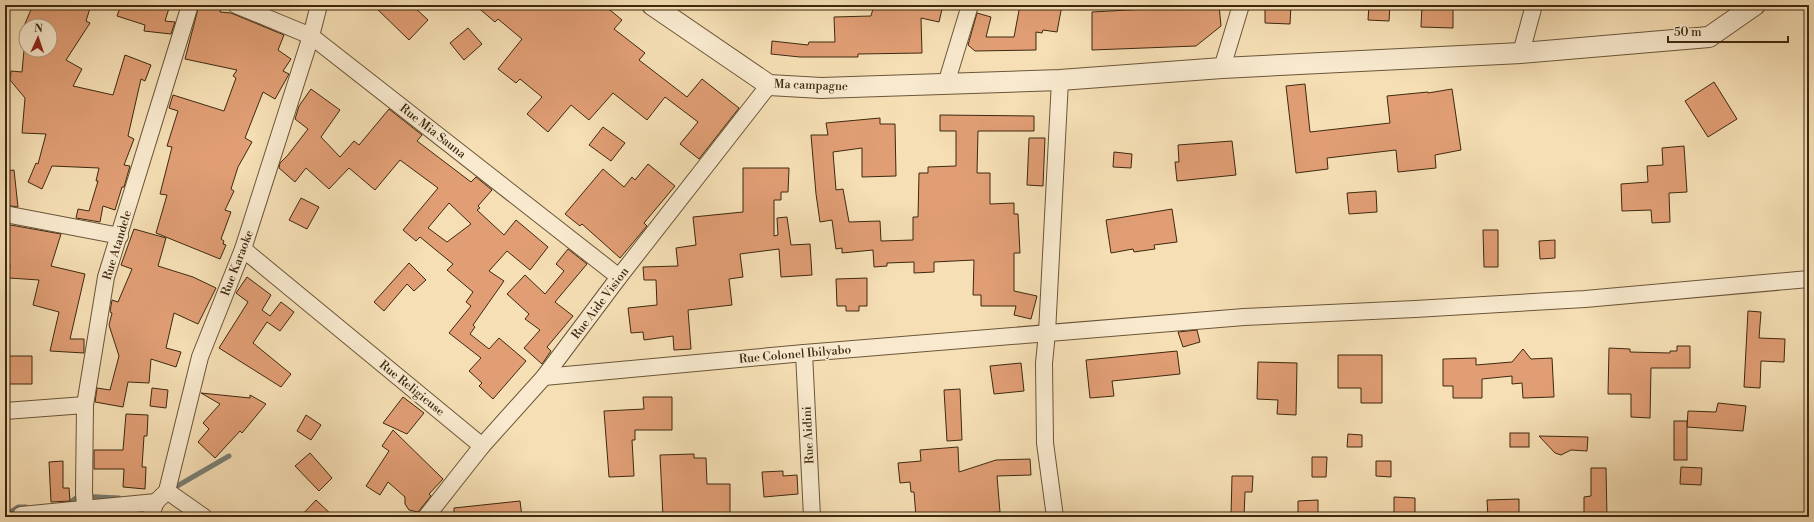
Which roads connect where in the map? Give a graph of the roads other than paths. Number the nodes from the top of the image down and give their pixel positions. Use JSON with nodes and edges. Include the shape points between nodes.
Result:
{"nodes":[{"id":1,"x":190,"y":5,"type":"edge"},
{"id":2,"x":236,"y":5,"type":"edge"},
{"id":3,"x":319,"y":5,"type":"edge"},
{"id":4,"x":652,"y":5,"type":"edge"},
{"id":5,"x":970,"y":5,"type":"edge"},
{"id":6,"x":1241,"y":5,"type":"edge"},
{"id":7,"x":1534,"y":5,"type":"edge"},
{"id":8,"x":1755,"y":5,"type":"edge"},
{"id":9,"x":311,"y":36,"type":"junction"},
{"id":10,"x":1521,"y":53,"type":"junction"},
{"id":11,"x":1222,"y":68,"type":"junction"},
{"id":12,"x":1060,"y":80,"type":"junction"},
{"id":13,"x":946,"y":84,"type":"junction"},
{"id":14,"x":770,"y":85,"type":"junction"},
{"id":15,"x":5,"y":214,"type":"edge"},
{"id":16,"x":120,"y":236,"type":"junction"},
{"id":17,"x":243,"y":249,"type":"junction"},
{"id":18,"x":619,"y":277,"type":"junction"},
{"id":19,"x":1809,"y":280,"type":"edge"},
{"id":20,"x":1047,"y":333,"type":"junction"},
{"id":21,"x":804,"y":353,"type":"junction"},
{"id":22,"x":544,"y":378,"type":"junction"},
{"id":23,"x":85,"y":405,"type":"junction"},
{"id":24,"x":5,"y":411,"type":"edge"},
{"id":25,"x":482,"y":446,"type":"junction"},
{"id":26,"x":161,"y":497,"type":"junction"},
{"id":27,"x":84,"y":500,"type":"junction"},
{"id":28,"x":21,"y":515,"type":"dead end"},
{"id":29,"x":150,"y":517,"type":"edge"},
{"id":30,"x":204,"y":517,"type":"edge"},
{"id":31,"x":426,"y":517,"type":"edge"},
{"id":32,"x":812,"y":517,"type":"edge"},
{"id":33,"x":1055,"y":517,"type":"edge"}],
"edges":[{"from":1,"to":16,"type":"street","name":"Rue Atandele"},
{"from":2,"to":9,"type":"street","name":"Rue Mia Sauna"},
{"from":3,"to":9,"type":"street","name":"Rue Karaoke"},
{"from":4,"to":14,"type":"street","name":"Ma campagne"},
{"from":5,"to":13,"type":"street"},
{"from":6,"to":11,"type":"street"},
{"from":7,"to":10,"type":"street"},
{"from":8,"to":10,"type":"street","name":"Ma campagne","via":[[1709,37]]},
{"from":9,"to":17,"type":"street","name":"Rue Karaoke"},
{"from":9,"to":18,"type":"street","name":"Rue Mia Sauna"},
{"from":10,"to":11,"type":"street","name":"Ma campagne"},
{"from":11,"to":12,"type":"street","name":"Ma campagne"},
{"from":12,"to":13,"type":"street","name":"Ma campagne"},
{"from":12,"to":20,"type":"street"},
{"from":13,"to":14,"type":"street","name":"Ma campagne","via":[[821,88]]},
{"from":14,"to":18,"type":"street","name":"Rue Aide Vision"},
{"from":15,"to":16,"type":"street"},
{"from":16,"to":23,"type":"street","name":"Rue Atandele","via":[[106,277]]},
{"from":17,"to":25,"type":"street","name":"Rue Religieuse"},
{"from":17,"to":26,"type":"street","name":"Rue Karaoke","via":[[200,357]]},
{"from":18,"to":22,"type":"street","name":"Rue Aide Vision"},
{"from":19,"to":20,"type":"street","name":"Rue Colonel Ibilyabo","via":[[1584,300],[1272,315]]},
{"from":20,"to":21,"type":"street","name":"Rue Colonel Ibilyabo"},
{"from":20,"to":33,"type":"street","via":[[1044,363],[1045,443]]},
{"from":21,"to":22,"type":"street","name":"Rue Colonel Ibilyabo"},
{"from":21,"to":32,"type":"street","name":"Rue Aidini"},
{"from":22,"to":25,"type":"street","name":"Rue Aide Vision"},
{"from":23,"to":24,"type":"street"},
{"from":23,"to":27,"type":"street","name":"Rue Atandele"},
{"from":25,"to":31,"type":"street","name":"Rue Aide Vision"},
{"from":26,"to":27,"type":"street"},
{"from":26,"to":29,"type":"street","name":"Rue Karaoke"},
{"from":26,"to":30,"type":"street"},
{"from":27,"to":28,"type":"street"}]}
